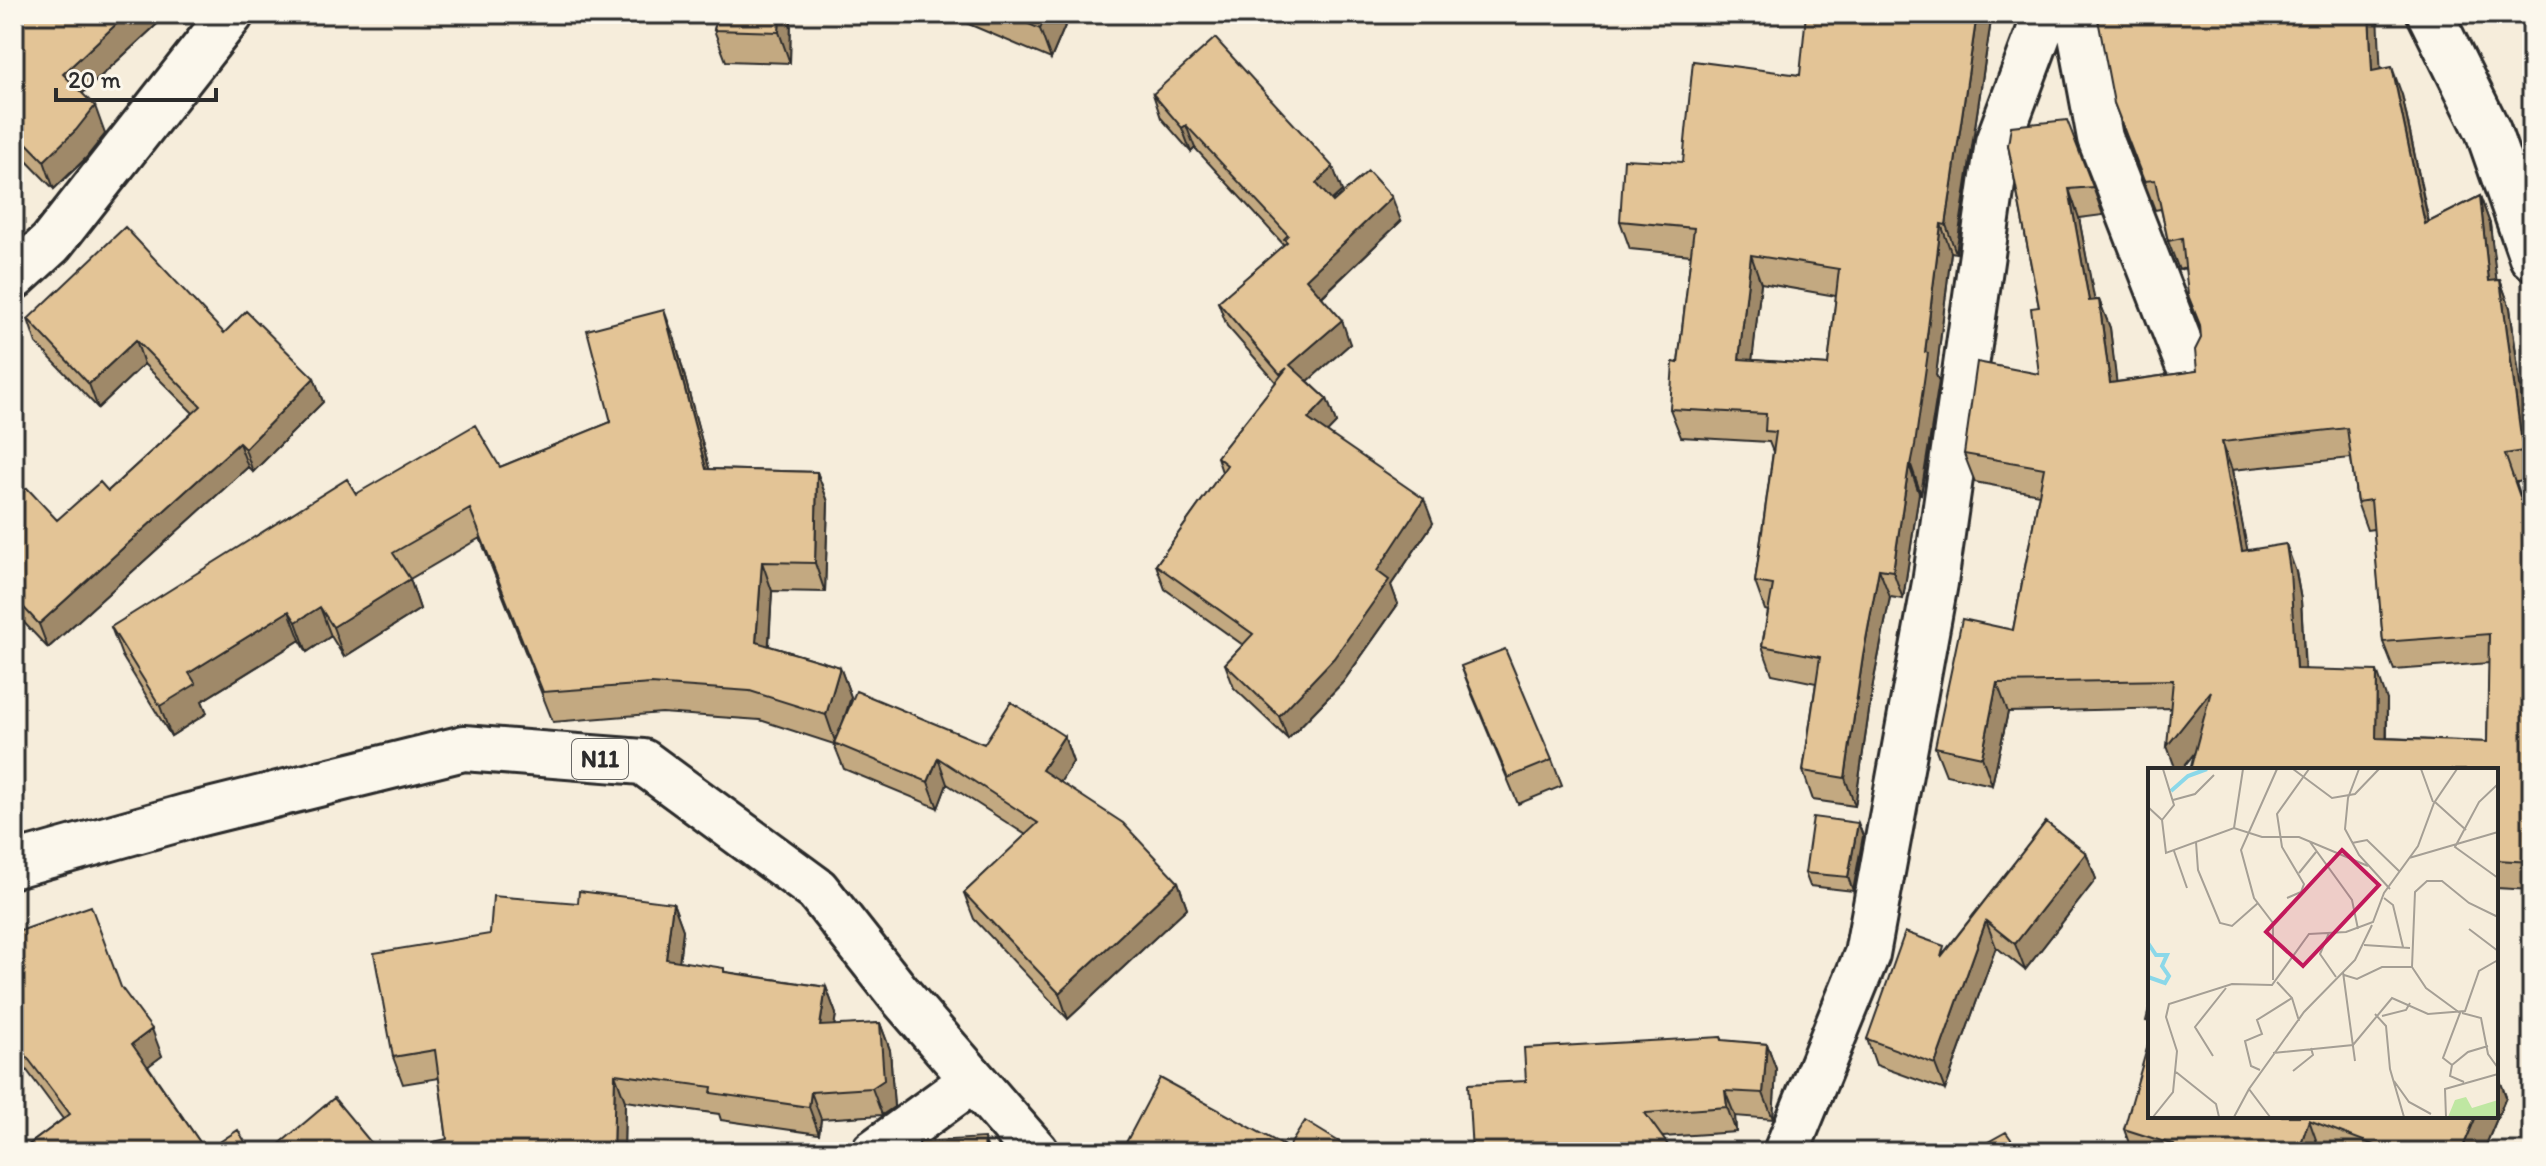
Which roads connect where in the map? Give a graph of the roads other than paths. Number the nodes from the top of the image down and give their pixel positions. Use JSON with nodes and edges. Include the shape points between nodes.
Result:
{"nodes":[{"id":1,"x":231,"y":14,"type":"edge"},
{"id":2,"x":2046,"y":14,"type":"edge"},
{"id":3,"x":2077,"y":14,"type":"edge"},
{"id":4,"x":2430,"y":14,"type":"edge"},
{"id":5,"x":2532,"y":257,"type":"edge"},
{"id":6,"x":14,"y":277,"type":"edge"},
{"id":7,"x":2187,"y":362,"type":"dead end"},
{"id":8,"x":14,"y":865,"type":"edge"},
{"id":9,"x":973,"y":1080,"type":"junction"},
{"id":10,"x":874,"y":1152,"type":"edge"},
{"id":11,"x":1036,"y":1152,"type":"edge"},
{"id":12,"x":1786,"y":1152,"type":"edge"}],
"edges":[{"from":1,"to":6,"type":"main road","via":[[51,243]]},
{"from":2,"to":12,"type":"main road","via":[[1998,142],[1935,583],[1867,954]]},
{"from":3,"to":7,"type":"main road","via":[[2100,138]]},
{"from":4,"to":5,"type":"main road","via":[[2488,131]]},
{"from":8,"to":9,"type":"main road","number":"N11","via":[[464,748],[643,762],[817,890]]},
{"from":9,"to":10,"type":"main road"},
{"from":9,"to":11,"type":"main road","number":"N11"}]}
